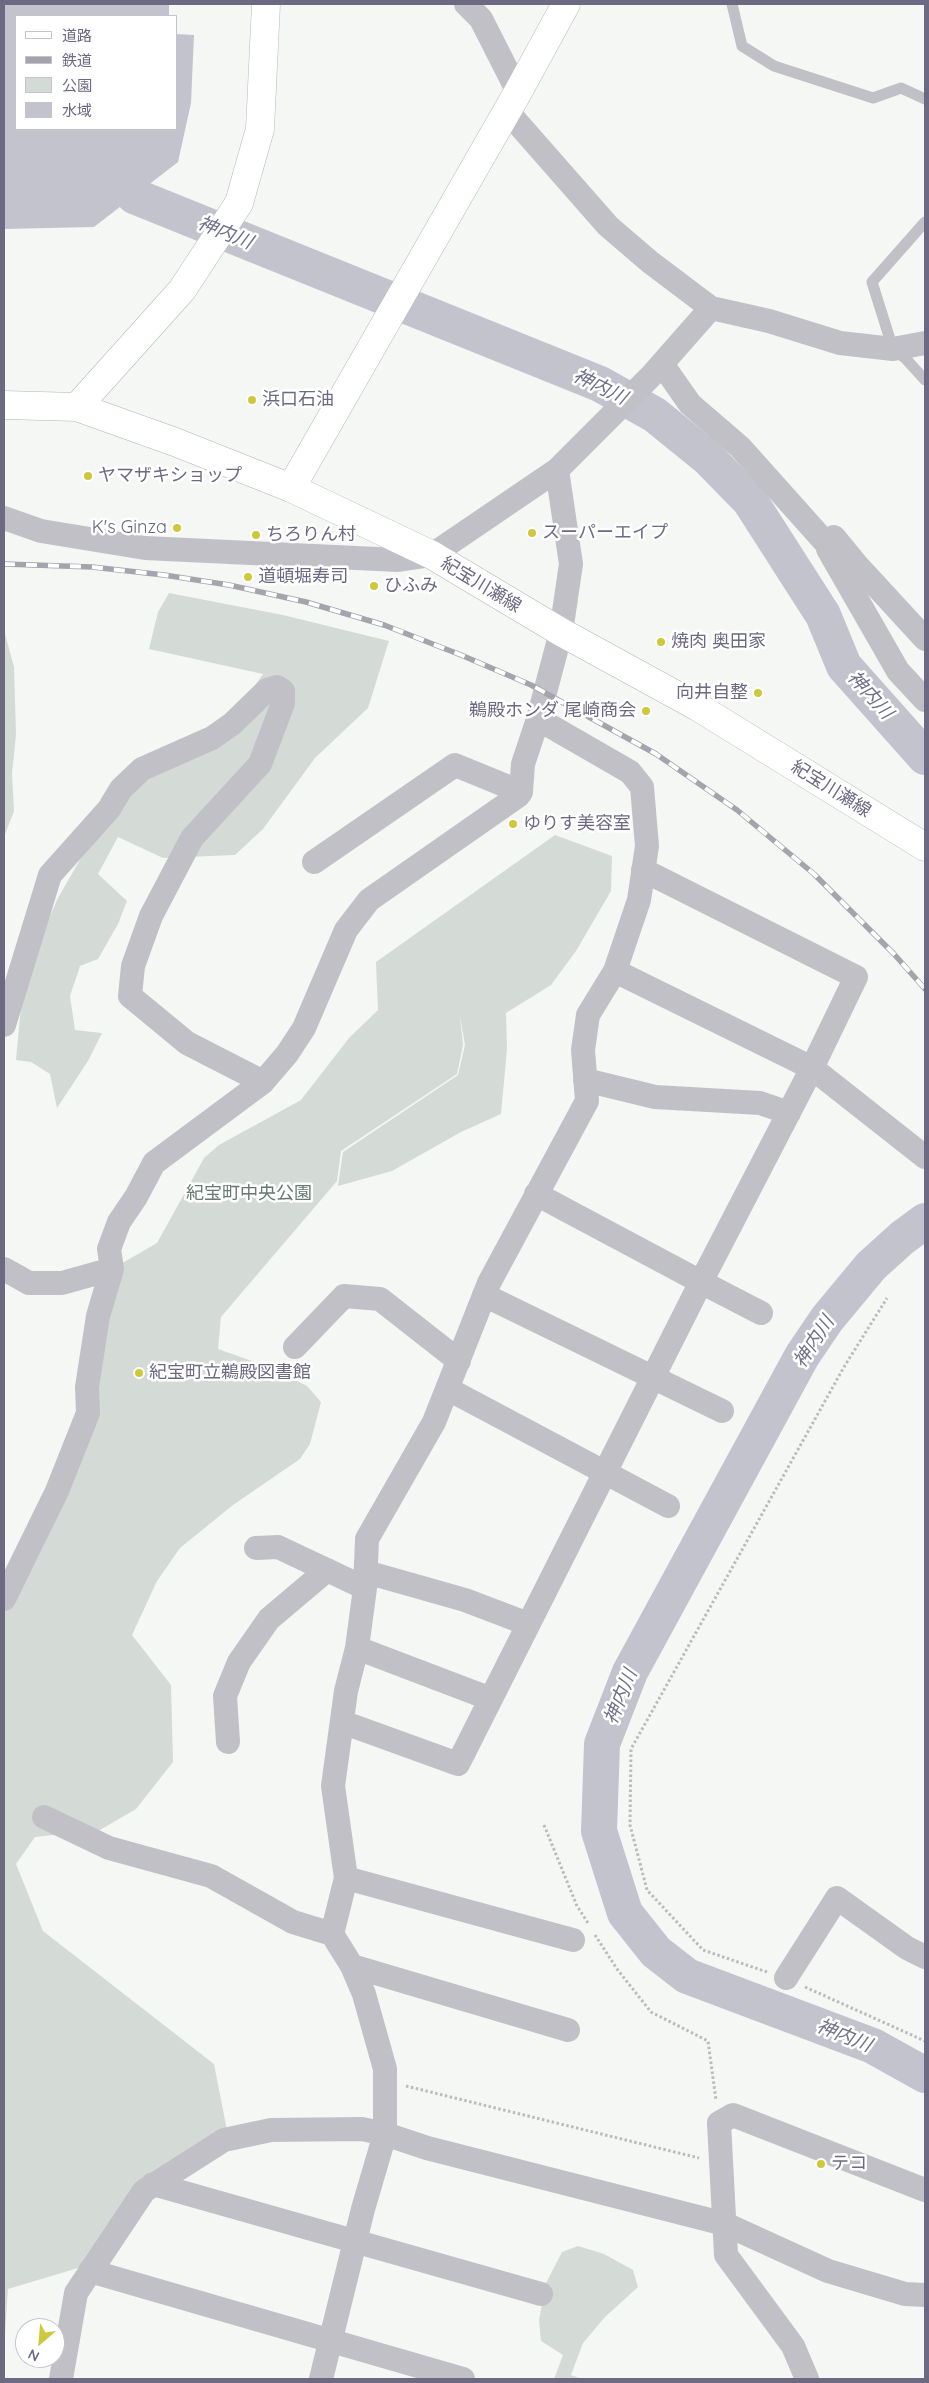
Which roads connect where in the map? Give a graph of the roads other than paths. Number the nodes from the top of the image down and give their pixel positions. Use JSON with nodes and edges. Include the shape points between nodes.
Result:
{"nodes":[{"id":1,"x":266,"y":4,"type":"edge"},
{"id":2,"x":466,"y":4,"type":"edge"},
{"id":3,"x":566,"y":4,"type":"edge"},
{"id":4,"x":732,"y":4,"type":"edge"},
{"id":5,"x":925,"y":99,"type":"edge"},
{"id":6,"x":513,"y":101,"type":"junction"},
{"id":7,"x":925,"y":222,"type":"edge"},
{"id":8,"x":711,"y":308,"type":"junction"},
{"id":9,"x":925,"y":343,"type":"edge"},
{"id":10,"x":893,"y":349,"type":"junction"},
{"id":11,"x":657,"y":369,"type":"junction"},
{"id":12,"x":925,"y":380,"type":"edge"},
{"id":13,"x":4,"y":405,"type":"edge"},
{"id":14,"x":77,"y":407,"type":"junction"},
{"id":15,"x":557,"y":470,"type":"junction"},
{"id":16,"x":291,"y":488,"type":"junction"},
{"id":17,"x":4,"y":518,"type":"edge"},
{"id":18,"x":824,"y":541,"type":"junction"},
{"id":19,"x":432,"y":555,"type":"junction"},
{"id":20,"x":561,"y":632,"type":"junction"},
{"id":21,"x":925,"y":639,"type":"edge"},
{"id":22,"x":925,"y":700,"type":"edge"},
{"id":23,"x":538,"y":719,"type":"junction"},
{"id":24,"x":521,"y":792,"type":"junction"},
{"id":25,"x":925,"y":847,"type":"edge"},
{"id":26,"x":314,"y":862,"type":"dead end"},
{"id":27,"x":643,"y":870,"type":"junction"},
{"id":28,"x":615,"y":971,"type":"junction"},
{"id":29,"x":4,"y":1025,"type":"edge"},
{"id":30,"x":812,"y":1068,"type":"junction"},
{"id":31,"x":585,"y":1080,"type":"junction"},
{"id":32,"x":263,"y":1082,"type":"junction"},
{"id":33,"x":789,"y":1113,"type":"junction"},
{"id":34,"x":925,"y":1157,"type":"edge"},
{"id":35,"x":536,"y":1194,"type":"junction"},
{"id":36,"x":4,"y":1269,"type":"edge"},
{"id":37,"x":112,"y":1269,"type":"junction"},
{"id":38,"x":702,"y":1282,"type":"junction"},
{"id":39,"x":484,"y":1295,"type":"junction"},
{"id":40,"x":761,"y":1313,"type":"dead end"},
{"id":41,"x":295,"y":1346,"type":"dead end"},
{"id":42,"x":459,"y":1361,"type":"junction"},
{"id":43,"x":653,"y":1378,"type":"junction"},
{"id":44,"x":448,"y":1389,"type":"junction"},
{"id":45,"x":722,"y":1411,"type":"dead end"},
{"id":46,"x":605,"y":1473,"type":"junction"},
{"id":47,"x":668,"y":1506,"type":"dead end"},
{"id":48,"x":256,"y":1548,"type":"dead end"},
{"id":49,"x":327,"y":1570,"type":"junction"},
{"id":50,"x":366,"y":1580,"type":"junction"},
{"id":51,"x":4,"y":1599,"type":"edge"},
{"id":52,"x":528,"y":1624,"type":"junction"},
{"id":53,"x":357,"y":1648,"type":"junction"},
{"id":54,"x":491,"y":1699,"type":"junction"},
{"id":55,"x":342,"y":1722,"type":"junction"},
{"id":56,"x":228,"y":1742,"type":"dead end"},
{"id":57,"x":44,"y":1817,"type":"dead end"},
{"id":58,"x":346,"y":1878,"type":"junction"},
{"id":59,"x":332,"y":1934,"type":"junction"},
{"id":60,"x":573,"y":1940,"type":"dead end"},
{"id":61,"x":925,"y":1957,"type":"edge"},
{"id":62,"x":352,"y":1966,"type":"junction"},
{"id":63,"x":786,"y":1978,"type":"road end"},
{"id":64,"x":568,"y":2030,"type":"dead end"},
{"id":65,"x":385,"y":2134,"type":"junction"},
{"id":66,"x":153,"y":2184,"type":"junction"},
{"id":67,"x":925,"y":2190,"type":"edge"},
{"id":68,"x":725,"y":2224,"type":"junction"},
{"id":69,"x":355,"y":2241,"type":"junction"},
{"id":70,"x":90,"y":2270,"type":"junction"},
{"id":71,"x":541,"y":2294,"type":"dead end"},
{"id":72,"x":925,"y":2295,"type":"edge"},
{"id":73,"x":331,"y":2341,"type":"junction"},
{"id":74,"x":62,"y":2379,"type":"edge"},
{"id":75,"x":321,"y":2379,"type":"edge"},
{"id":76,"x":463,"y":2379,"type":"edge"},
{"id":77,"x":807,"y":2379,"type":"edge"}],
"edges":[{"from":1,"to":14,"type":"main road","via":[[260,129],[239,203],[182,290]]},
{"from":2,"to":6,"type":"street","via":[[481,19]]},
{"from":3,"to":6,"type":"main road"},
{"from":4,"to":5,"type":"lane","via":[[742,46],[774,66],[873,98],[901,88]]},
{"from":6,"to":8,"type":"street","via":[[608,226]]},
{"from":6,"to":16,"type":"main road"},
{"from":7,"to":10,"type":"lane","via":[[872,282]]},
{"from":8,"to":10,"type":"street","via":[[769,321],[840,343]]},
{"from":8,"to":11,"type":"street"},
{"from":9,"to":10,"type":"street"},
{"from":10,"to":12,"type":"lane"},
{"from":11,"to":15,"type":"street"},
{"from":11,"to":18,"type":"street","via":[[690,404],[740,447]]},
{"from":13,"to":14,"type":"main road","name":"紀宝川瀬線"},
{"from":14,"to":16,"type":"main road","name":"紀宝川瀬線"},
{"from":15,"to":19,"type":"street"},
{"from":15,"to":20,"type":"street","via":[[571,564]]},
{"from":16,"to":19,"type":"main road","name":"紀宝川瀬線"},
{"from":17,"to":19,"type":"street","via":[[41,531],[145,548],[398,560]]},
{"from":18,"to":21,"type":"street","via":[[834,537]]},
{"from":18,"to":22,"type":"street","via":[[898,671]]},
{"from":19,"to":20,"type":"main road","name":"紀宝川瀬線"},
{"from":20,"to":23,"type":"street"},
{"from":20,"to":25,"type":"main road","name":"紀宝川瀬線","via":[[698,707]]},
{"from":23,"to":24,"type":"street","via":[[523,764]]},
{"from":23,"to":27,"type":"street","via":[[630,772],[642,787],[647,846]]},
{"from":24,"to":26,"type":"street","via":[[455,765]]},
{"from":24,"to":32,"type":"street","via":[[369,900],[346,930],[304,1028]]},
{"from":27,"to":28,"type":"street","via":[[638,900]]},
{"from":27,"to":30,"type":"street","via":[[856,977]]},
{"from":28,"to":30,"type":"street"},
{"from":28,"to":31,"type":"street","via":[[588,1015],[583,1050]]},
{"from":29,"to":32,"type":"street","via":[[50,875],[109,809],[121,789],[142,769],[212,738],[232,724],[267,690],[277,687],[283,691],[283,703],[260,764],[192,838],[151,916],[133,966],[130,996],[187,1044]]},
{"from":30,"to":33,"type":"street"},
{"from":30,"to":34,"type":"street"},
{"from":31,"to":33,"type":"street","via":[[655,1097],[760,1103]]},
{"from":31,"to":35,"type":"street","via":[[587,1101]]},
{"from":32,"to":37,"type":"street","via":[[154,1163],[119,1222],[109,1249]]},
{"from":33,"to":38,"type":"street"},
{"from":35,"to":38,"type":"street"},
{"from":35,"to":39,"type":"street"},
{"from":36,"to":37,"type":"street","via":[[29,1283],[62,1283]]},
{"from":37,"to":51,"type":"street","via":[[98,1316],[87,1387],[88,1413],[58,1491]]},
{"from":38,"to":40,"type":"street"},
{"from":38,"to":43,"type":"street"},
{"from":39,"to":42,"type":"street"},
{"from":39,"to":43,"type":"street"},
{"from":41,"to":42,"type":"street","via":[[344,1296],[380,1299]]},
{"from":42,"to":44,"type":"street"},
{"from":43,"to":45,"type":"street"},
{"from":43,"to":46,"type":"street"},
{"from":44,"to":46,"type":"street"},
{"from":44,"to":50,"type":"street","via":[[434,1422],[368,1539]]},
{"from":46,"to":47,"type":"street"},
{"from":46,"to":52,"type":"street"},
{"from":48,"to":49,"type":"street","via":[[278,1547]]},
{"from":49,"to":50,"type":"street"},
{"from":49,"to":56,"type":"street","via":[[269,1619],[239,1662],[225,1696]]},
{"from":50,"to":52,"type":"street","via":[[465,1600]]},
{"from":50,"to":53,"type":"street"},
{"from":52,"to":54,"type":"street"},
{"from":53,"to":54,"type":"street"},
{"from":53,"to":55,"type":"street"},
{"from":54,"to":55,"type":"street","via":[[458,1764]]},
{"from":55,"to":58,"type":"street","via":[[333,1786]]},
{"from":57,"to":59,"type":"street","via":[[109,1848],[211,1876],[293,1922]]},
{"from":58,"to":59,"type":"street"},
{"from":58,"to":60,"type":"street"},
{"from":59,"to":62,"type":"street"},
{"from":61,"to":63,"type":"street","via":[[907,1948],[837,1898]]},
{"from":62,"to":64,"type":"street"},
{"from":62,"to":65,"type":"street","via":[[364,1994],[385,2069]]},
{"from":65,"to":66,"type":"street","via":[[362,2129],[271,2130],[224,2140]]},
{"from":65,"to":68,"type":"street","via":[[427,2148]]},
{"from":65,"to":69,"type":"street"},
{"from":66,"to":69,"type":"street"},
{"from":66,"to":70,"type":"street","via":[[144,2191]]},
{"from":67,"to":68,"type":"street","via":[[733,2115],[719,2123]]},
{"from":68,"to":72,"type":"street","via":[[828,2271],[905,2294]]},
{"from":68,"to":77,"type":"street","via":[[726,2255],[793,2346]]},
{"from":69,"to":71,"type":"street"},
{"from":69,"to":73,"type":"street"},
{"from":70,"to":73,"type":"street"},
{"from":70,"to":74,"type":"street","via":[[76,2293]]},
{"from":73,"to":75,"type":"street"},
{"from":73,"to":76,"type":"street"}]}
